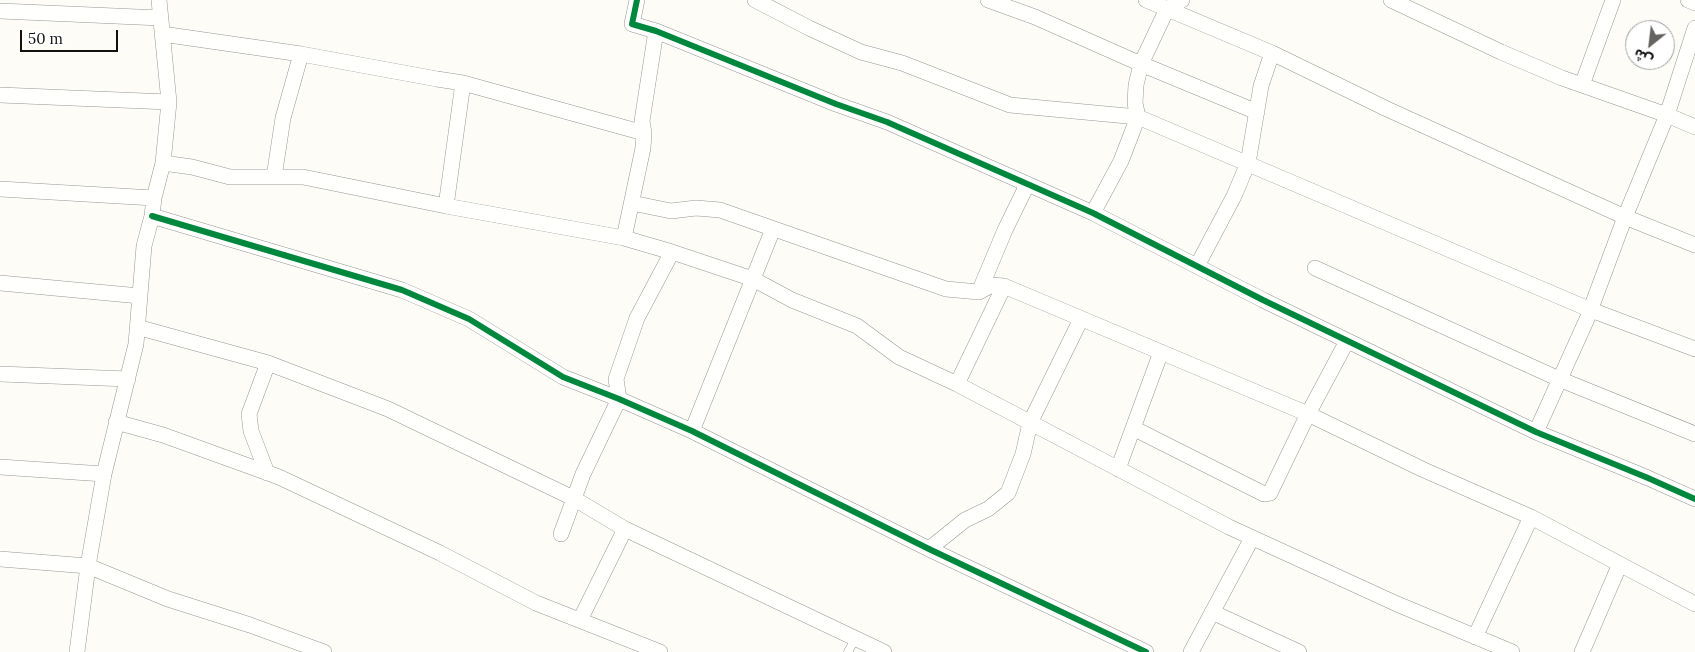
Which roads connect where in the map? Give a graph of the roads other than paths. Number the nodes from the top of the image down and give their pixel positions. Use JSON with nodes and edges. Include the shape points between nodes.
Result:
{"nodes":[{"id":1,"x":159,"y":0,"type":"edge"},
{"id":2,"x":637,"y":0,"type":"edge"},
{"id":3,"x":755,"y":0,"type":"edge"},
{"id":4,"x":988,"y":0,"type":"edge"},
{"id":5,"x":1146,"y":0,"type":"edge"},
{"id":6,"x":1182,"y":0,"type":"edge"},
{"id":7,"x":1391,"y":0,"type":"edge"},
{"id":8,"x":1614,"y":0,"type":"edge"},
{"id":9,"x":1688,"y":0,"type":"edge"},
{"id":10,"x":1695,"y":3,"type":"edge"},
{"id":11,"x":1167,"y":9,"type":"junction"},
{"id":12,"x":0,"y":11,"type":"edge"},
{"id":13,"x":161,"y":18,"type":"junction"},
{"id":14,"x":1695,"y":28,"type":"edge"},
{"id":15,"x":656,"y":31,"type":"junction"},
{"id":16,"x":162,"y":34,"type":"junction"},
{"id":17,"x":1272,"y":53,"type":"junction"},
{"id":18,"x":301,"y":54,"type":"junction"},
{"id":19,"x":1141,"y":64,"type":"junction"},
{"id":20,"x":463,"y":83,"type":"junction"},
{"id":21,"x":1582,"y":85,"type":"junction"},
{"id":22,"x":0,"y":95,"type":"edge"},
{"id":23,"x":169,"y":102,"type":"junction"},
{"id":24,"x":1257,"y":112,"type":"junction"},
{"id":25,"x":1667,"y":115,"type":"junction"},
{"id":26,"x":1138,"y":117,"type":"junction"},
{"id":27,"x":1695,"y":127,"type":"edge"},
{"id":28,"x":644,"y":133,"type":"junction"},
{"id":29,"x":163,"y":162,"type":"junction"},
{"id":30,"x":1248,"y":163,"type":"junction"},
{"id":31,"x":274,"y":177,"type":"junction"},
{"id":32,"x":1027,"y":185,"type":"junction"},
{"id":33,"x":0,"y":189,"type":"edge"},
{"id":34,"x":154,"y":198,"type":"junction"},
{"id":35,"x":632,"y":203,"type":"junction"},
{"id":36,"x":446,"y":206,"type":"junction"},
{"id":37,"x":1093,"y":213,"type":"junction"},
{"id":38,"x":152,"y":216,"type":"junction"},
{"id":39,"x":1625,"y":217,"type":"junction"},
{"id":40,"x":773,"y":229,"type":"junction"},
{"id":41,"x":624,"y":238,"type":"junction"},
{"id":42,"x":1695,"y":245,"type":"edge"},
{"id":43,"x":672,"y":252,"type":"junction"},
{"id":44,"x":1197,"y":266,"type":"junction"},
{"id":45,"x":1315,"y":268,"type":"dead end"},
{"id":46,"x":753,"y":279,"type":"junction"},
{"id":47,"x":0,"y":283,"type":"edge"},
{"id":48,"x":1004,"y":286,"type":"junction"},
{"id":49,"x":979,"y":292,"type":"junction"},
{"id":50,"x":140,"y":296,"type":"junction"},
{"id":51,"x":1591,"y":310,"type":"junction"},
{"id":52,"x":1081,"y":319,"type":"junction"},
{"id":53,"x":137,"y":328,"type":"junction"},
{"id":54,"x":1347,"y":341,"type":"junction"},
{"id":55,"x":1695,"y":349,"type":"edge"},
{"id":56,"x":1161,"y":352,"type":"junction"},
{"id":57,"x":268,"y":363,"type":"junction"},
{"id":58,"x":0,"y":374,"type":"edge"},
{"id":59,"x":128,"y":379,"type":"junction"},
{"id":60,"x":1559,"y":379,"type":"junction"},
{"id":61,"x":957,"y":384,"type":"junction"},
{"id":62,"x":619,"y":399,"type":"junction"},
{"id":63,"x":1308,"y":414,"type":"junction"},
{"id":64,"x":116,"y":422,"type":"junction"},
{"id":65,"x":1030,"y":423,"type":"junction"},
{"id":66,"x":1133,"y":428,"type":"junction"},
{"id":67,"x":692,"y":431,"type":"junction"},
{"id":68,"x":1536,"y":432,"type":"junction"},
{"id":69,"x":1695,"y":434,"type":"edge"},
{"id":70,"x":0,"y":467,"type":"edge"},
{"id":71,"x":1118,"y":469,"type":"junction"},
{"id":72,"x":267,"y":473,"type":"junction"},
{"id":73,"x":104,"y":474,"type":"junction"},
{"id":74,"x":573,"y":498,"type":"junction"},
{"id":75,"x":1695,"y":499,"type":"edge"},
{"id":76,"x":1531,"y":517,"type":"junction"},
{"id":77,"x":625,"y":529,"type":"junction"},
{"id":78,"x":561,"y":534,"type":"dead end"},
{"id":79,"x":1252,"y":538,"type":"junction"},
{"id":80,"x":929,"y":549,"type":"junction"},
{"id":81,"x":0,"y":559,"type":"edge"},
{"id":82,"x":1620,"y":564,"type":"junction"},
{"id":83,"x":88,"y":566,"type":"junction"},
{"id":84,"x":1695,"y":604,"type":"edge"},
{"id":85,"x":1212,"y":612,"type":"junction"},
{"id":86,"x":580,"y":620,"type":"junction"},
{"id":87,"x":1475,"y":637,"type":"junction"},
{"id":88,"x":855,"y":638,"type":"junction"},
{"id":89,"x":77,"y":652,"type":"edge"},
{"id":90,"x":324,"y":652,"type":"edge"},
{"id":91,"x":660,"y":652,"type":"edge"},
{"id":92,"x":848,"y":652,"type":"edge"},
{"id":93,"x":884,"y":652,"type":"edge"},
{"id":94,"x":1146,"y":652,"type":"edge"},
{"id":95,"x":1191,"y":652,"type":"edge"},
{"id":96,"x":1299,"y":652,"type":"edge"},
{"id":97,"x":1512,"y":652,"type":"edge"},
{"id":98,"x":1582,"y":652,"type":"edge"}],
"edges":[{"from":1,"to":13,"type":"street"},
{"from":2,"to":15,"type":"street","via":[[632,24]]},
{"from":3,"to":26,"type":"street","via":[[861,52],[902,63],[1010,105]]},
{"from":4,"to":19,"type":"street"},
{"from":5,"to":11,"type":"street"},
{"from":6,"to":11,"type":"street"},
{"from":7,"to":21,"type":"street","via":[[1501,52]]},
{"from":8,"to":21,"type":"street"},
{"from":9,"to":10,"type":"street"},
{"from":11,"to":17,"type":"street"},
{"from":11,"to":19,"type":"street"},
{"from":12,"to":13,"type":"street"},
{"from":13,"to":16,"type":"street"},
{"from":14,"to":25,"type":"street"},
{"from":15,"to":28,"type":"street","via":[[642,121]]},
{"from":15,"to":32,"type":"street","via":[[887,122]]},
{"from":16,"to":18,"type":"street"},
{"from":16,"to":23,"type":"street"},
{"from":17,"to":24,"type":"street","via":[[1261,86]]},
{"from":17,"to":39,"type":"street"},
{"from":18,"to":20,"type":"street"},
{"from":18,"to":31,"type":"street","via":[[283,118]]},
{"from":19,"to":24,"type":"street"},
{"from":19,"to":26,"type":"street","via":[[1135,103]]},
{"from":20,"to":28,"type":"street"},
{"from":20,"to":36,"type":"street"},
{"from":21,"to":25,"type":"street"},
{"from":22,"to":23,"type":"street"},
{"from":23,"to":29,"type":"street"},
{"from":24,"to":30,"type":"street"},
{"from":25,"to":27,"type":"street"},
{"from":25,"to":39,"type":"street"},
{"from":26,"to":30,"type":"street"},
{"from":26,"to":37,"type":"street"},
{"from":28,"to":35,"type":"street"},
{"from":29,"to":31,"type":"street","via":[[230,177]]},
{"from":29,"to":34,"type":"street"},
{"from":30,"to":44,"type":"street"},
{"from":30,"to":51,"type":"street"},
{"from":31,"to":36,"type":"street","via":[[303,177]]},
{"from":32,"to":37,"type":"street"},
{"from":32,"to":49,"type":"street"},
{"from":33,"to":34,"type":"street"},
{"from":34,"to":38,"type":"street"},
{"from":35,"to":40,"type":"street","via":[[671,211],[720,210]]},
{"from":35,"to":41,"type":"street"},
{"from":36,"to":41,"type":"street"},
{"from":37,"to":44,"type":"street"},
{"from":38,"to":50,"type":"street","via":[[144,246]]},
{"from":38,"to":62,"type":"street","via":[[402,290],[469,320],[563,377]]},
{"from":39,"to":42,"type":"street"},
{"from":39,"to":51,"type":"street"},
{"from":40,"to":46,"type":"street"},
{"from":40,"to":49,"type":"street","via":[[946,289]]},
{"from":41,"to":43,"type":"street"},
{"from":43,"to":46,"type":"street"},
{"from":43,"to":62,"type":"street","via":[[637,318],[616,379]]},
{"from":44,"to":54,"type":"street"},
{"from":45,"to":60,"type":"street"},
{"from":46,"to":61,"type":"street","via":[[792,300],[857,326],[898,357]]},
{"from":46,"to":67,"type":"street"},
{"from":47,"to":50,"type":"street"},
{"from":48,"to":49,"type":"street","via":[[992,285]]},
{"from":48,"to":52,"type":"street"},
{"from":48,"to":61,"type":"street"},
{"from":50,"to":53,"type":"street"},
{"from":51,"to":55,"type":"street"},
{"from":51,"to":60,"type":"street"},
{"from":52,"to":56,"type":"street"},
{"from":52,"to":65,"type":"street"},
{"from":53,"to":57,"type":"street"},
{"from":53,"to":59,"type":"street"},
{"from":54,"to":63,"type":"street"},
{"from":54,"to":68,"type":"street"},
{"from":56,"to":63,"type":"street"},
{"from":56,"to":66,"type":"street"},
{"from":57,"to":72,"type":"street","via":[[249,414],[251,431]]},
{"from":57,"to":74,"type":"street","via":[[388,410]]},
{"from":58,"to":59,"type":"street"},
{"from":59,"to":64,"type":"street"},
{"from":60,"to":68,"type":"street"},
{"from":60,"to":69,"type":"street"},
{"from":61,"to":65,"type":"street"},
{"from":62,"to":67,"type":"street"},
{"from":62,"to":74,"type":"street"},
{"from":63,"to":66,"type":"street","via":[[1270,493],[1264,494]]},
{"from":63,"to":76,"type":"street"},
{"from":64,"to":72,"type":"street","via":[[163,435]]},
{"from":64,"to":73,"type":"street"},
{"from":65,"to":71,"type":"street"},
{"from":65,"to":80,"type":"street","via":[[1023,454],[1008,493],[988,509],[965,520]]},
{"from":66,"to":71,"type":"street"},
{"from":67,"to":80,"type":"street"},
{"from":68,"to":75,"type":"street"},
{"from":70,"to":73,"type":"street"},
{"from":71,"to":79,"type":"street"},
{"from":72,"to":86,"type":"street","via":[[440,553],[536,603]]},
{"from":73,"to":83,"type":"street"},
{"from":74,"to":77,"type":"street"},
{"from":74,"to":78,"type":"street"},
{"from":76,"to":82,"type":"street"},
{"from":76,"to":87,"type":"street"},
{"from":77,"to":86,"type":"street"},
{"from":77,"to":88,"type":"street"},
{"from":79,"to":85,"type":"street"},
{"from":79,"to":87,"type":"street"},
{"from":80,"to":94,"type":"street"},
{"from":81,"to":83,"type":"street"},
{"from":82,"to":84,"type":"street"},
{"from":82,"to":98,"type":"street"},
{"from":83,"to":89,"type":"street"},
{"from":83,"to":90,"type":"street","via":[[168,599]]},
{"from":85,"to":95,"type":"street"},
{"from":85,"to":96,"type":"street"},
{"from":86,"to":91,"type":"street"},
{"from":87,"to":97,"type":"street"},
{"from":88,"to":92,"type":"lane"},
{"from":88,"to":93,"type":"street"}]}
